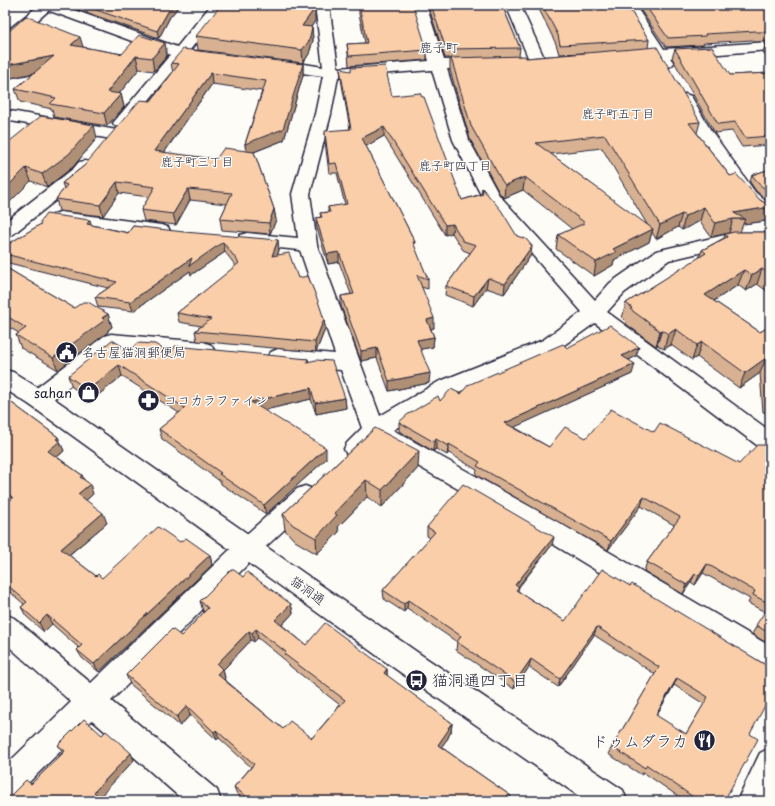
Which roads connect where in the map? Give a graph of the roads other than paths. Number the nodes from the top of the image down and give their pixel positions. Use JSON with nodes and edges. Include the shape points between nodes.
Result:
{"nodes":[{"id":1,"x":48,"y":5,"type":"edge"},
{"id":2,"x":218,"y":5,"type":"edge"},
{"id":3,"x":322,"y":5,"type":"edge"},
{"id":4,"x":419,"y":5,"type":"edge"},
{"id":5,"x":513,"y":5,"type":"edge"},
{"id":6,"x":628,"y":5,"type":"edge"},
{"id":7,"x":5,"y":41,"type":"edge"},
{"id":8,"x":770,"y":46,"type":"edge"},
{"id":9,"x":660,"y":53,"type":"junction"},
{"id":10,"x":180,"y":54,"type":"junction"},
{"id":11,"x":211,"y":57,"type":"edge"},
{"id":12,"x":614,"y":57,"type":"edge"},
{"id":13,"x":538,"y":62,"type":"edge"},
{"id":14,"x":258,"y":63,"type":"edge"},
{"id":15,"x":499,"y":63,"type":"edge"},
{"id":16,"x":437,"y":65,"type":"junction"},
{"id":17,"x":331,"y":73,"type":"junction"},
{"id":18,"x":5,"y":115,"type":"edge"},
{"id":19,"x":102,"y":145,"type":"junction"},
{"id":20,"x":26,"y":214,"type":"junction"},
{"id":21,"x":770,"y":215,"type":"edge"},
{"id":22,"x":5,"y":231,"type":"edge"},
{"id":23,"x":178,"y":233,"type":"edge"},
{"id":24,"x":232,"y":238,"type":"edge"},
{"id":25,"x":770,"y":240,"type":"edge"},
{"id":26,"x":308,"y":245,"type":"junction"},
{"id":27,"x":595,"y":313,"type":"junction"},
{"id":28,"x":222,"y":352,"type":"edge"},
{"id":29,"x":262,"y":356,"type":"edge"},
{"id":30,"x":349,"y":364,"type":"junction"},
{"id":31,"x":5,"y":378,"type":"edge"},
{"id":32,"x":38,"y":399,"type":"junction"},
{"id":33,"x":374,"y":430,"type":"junction"},
{"id":34,"x":770,"y":443,"type":"edge"},
{"id":35,"x":340,"y":463,"type":"edge"},
{"id":36,"x":317,"y":484,"type":"edge"},
{"id":37,"x":249,"y":547,"type":"junction"},
{"id":38,"x":5,"y":626,"type":"edge"},
{"id":39,"x":770,"y":661,"type":"edge"},
{"id":40,"x":92,"y":703,"type":"junction"},
{"id":41,"x":770,"y":763,"type":"edge"},
{"id":42,"x":5,"y":786,"type":"edge"},
{"id":43,"x":206,"y":801,"type":"edge"},
{"id":44,"x":612,"y":801,"type":"edge"},
{"id":45,"x":752,"y":801,"type":"edge"}],
"edges":[{"from":1,"to":7,"type":"street"},
{"from":1,"to":10,"type":"street"},
{"from":2,"to":10,"type":"street"},
{"from":3,"to":17,"type":"street"},
{"from":4,"to":16,"type":"street"},
{"from":5,"to":13,"type":"street"},
{"from":6,"to":9,"type":"street"},
{"from":8,"to":9,"type":"street"},
{"from":9,"to":12,"type":"street"},
{"from":9,"to":21,"type":"street","via":[[706,136],[749,196]]},
{"from":10,"to":11,"type":"street"},
{"from":10,"to":19,"type":"street"},
{"from":14,"to":17,"type":"street"},
{"from":15,"to":16,"type":"street"},
{"from":16,"to":17,"type":"street"},
{"from":16,"to":27,"type":"street","via":[[461,140],[492,197]]},
{"from":17,"to":26,"type":"street","via":[[323,114],[300,194]]},
{"from":18,"to":19,"type":"street"},
{"from":19,"to":20,"type":"street","via":[[80,172]]},
{"from":20,"to":22,"type":"street"},
{"from":20,"to":23,"type":"street"},
{"from":24,"to":26,"type":"street"},
{"from":25,"to":27,"type":"street","via":[[729,240],[663,255],[617,288]]},
{"from":26,"to":30,"type":"street"},
{"from":27,"to":33,"type":"street","via":[[550,345],[446,388]]},
{"from":27,"to":34,"type":"street"},
{"from":28,"to":32,"type":"street","via":[[111,341]]},
{"from":29,"to":30,"type":"street"},
{"from":30,"to":33,"type":"street"},
{"from":31,"to":32,"type":"street","name":"猫洞通"},
{"from":32,"to":37,"type":"street","name":"猫洞通"},
{"from":33,"to":35,"type":"street"},
{"from":33,"to":39,"type":"street","via":[[547,528]]},
{"from":36,"to":37,"type":"street"},
{"from":37,"to":40,"type":"street"},
{"from":37,"to":44,"type":"street","name":"猫洞通","via":[[408,661]]},
{"from":38,"to":40,"type":"street"},
{"from":40,"to":42,"type":"street"},
{"from":40,"to":43,"type":"street"},
{"from":41,"to":45,"type":"street"}]}
